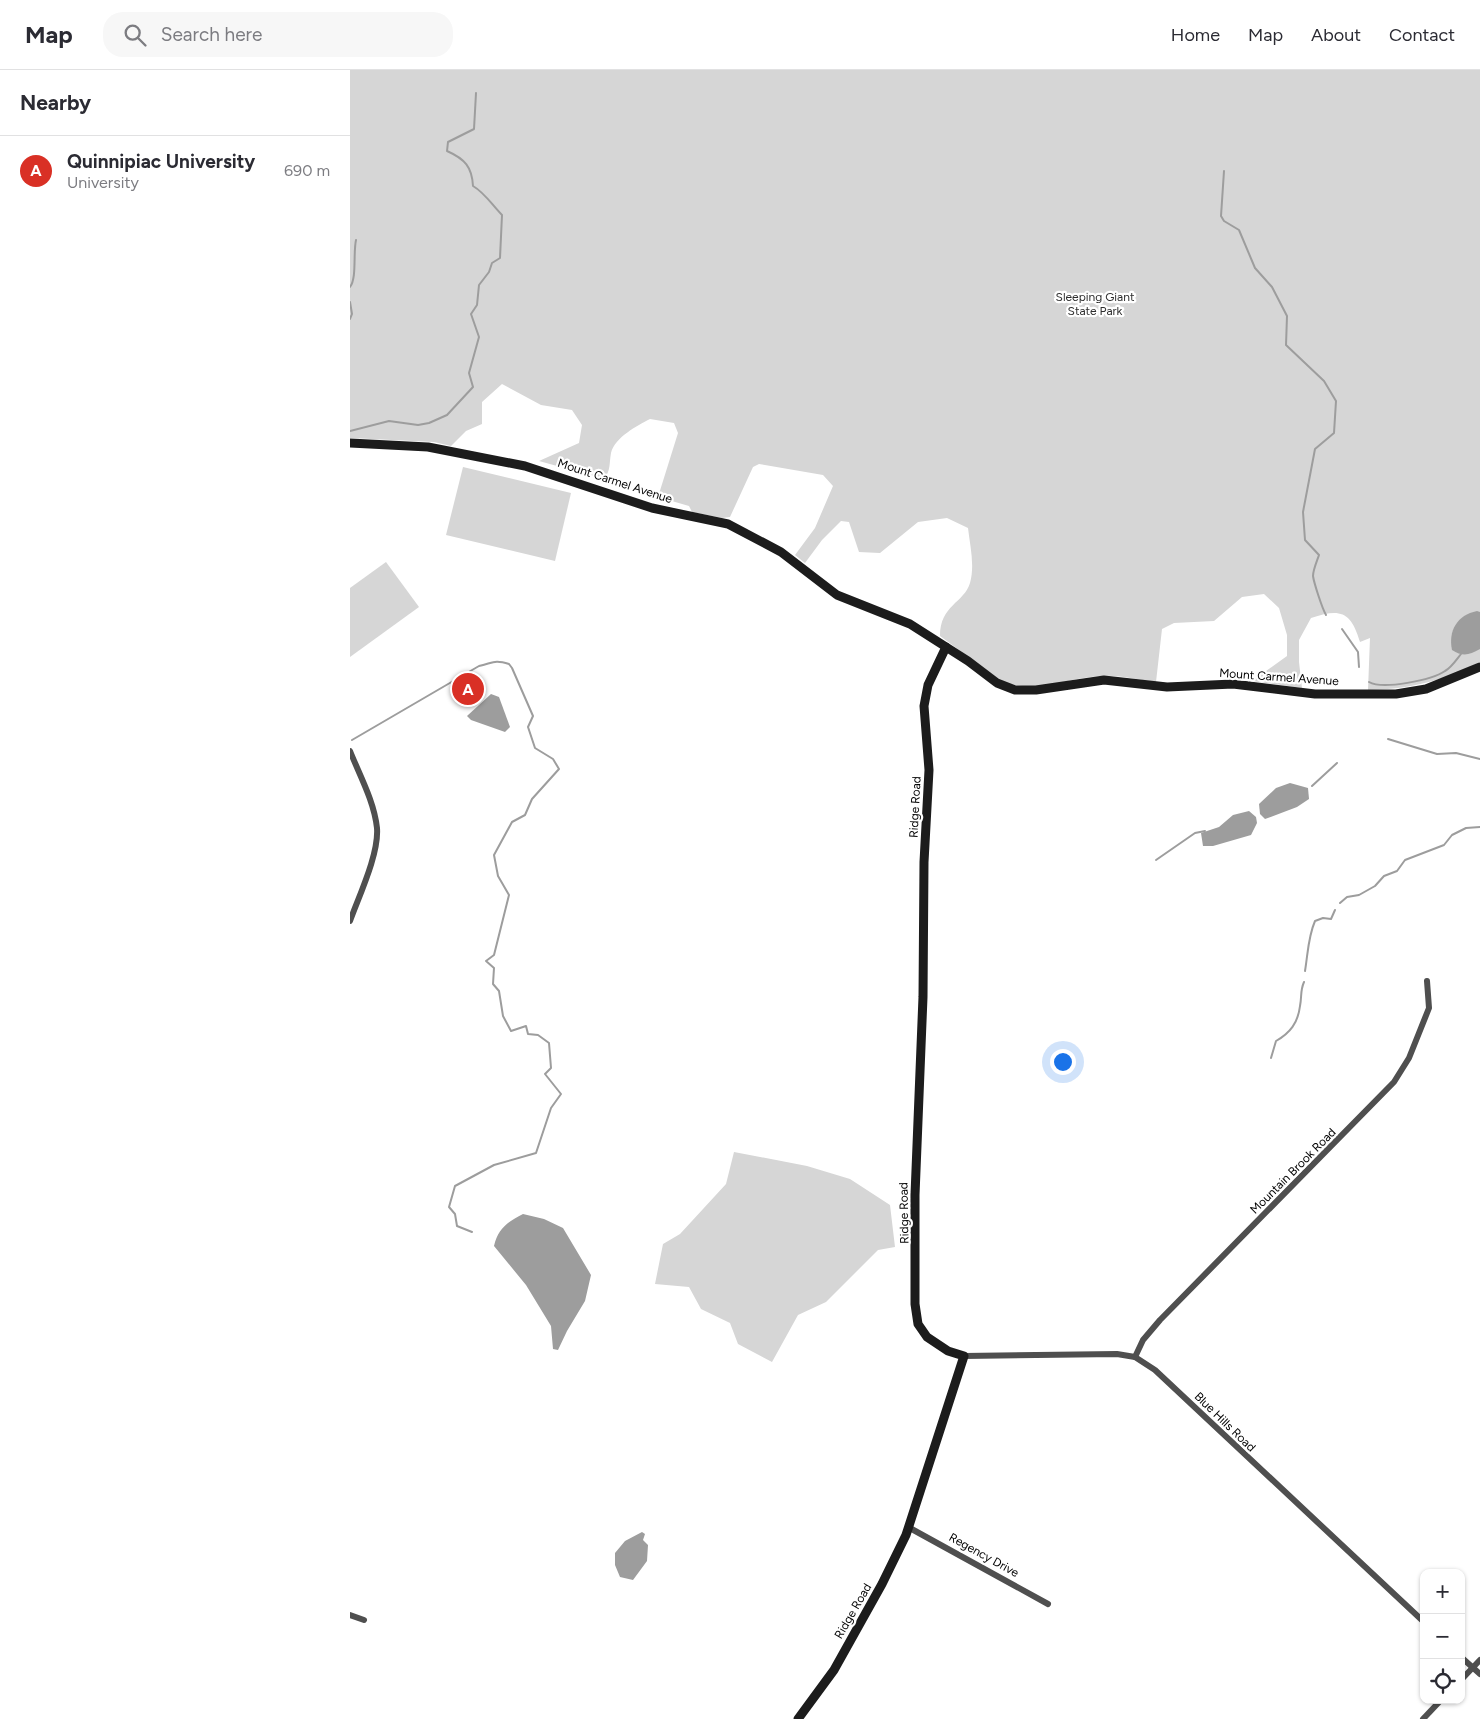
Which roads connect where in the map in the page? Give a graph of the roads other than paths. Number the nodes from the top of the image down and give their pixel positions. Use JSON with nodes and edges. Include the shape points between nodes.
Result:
{"nodes":[{"id":1,"x":350,"y":443,"type":"edge"},
{"id":2,"x":946,"y":647,"type":"junction"},
{"id":3,"x":1480,"y":667,"type":"edge"},
{"id":4,"x":350,"y":751,"type":"edge"},
{"id":5,"x":350,"y":921,"type":"edge"},
{"id":6,"x":1427,"y":981,"type":"dead end"},
{"id":7,"x":964,"y":1356,"type":"junction"},
{"id":8,"x":1135,"y":1357,"type":"junction"},
{"id":9,"x":908,"y":1527,"type":"junction"},
{"id":10,"x":1048,"y":1604,"type":"dead end"},
{"id":11,"x":350,"y":1615,"type":"edge"},
{"id":12,"x":1420,"y":1618,"type":"edge"},
{"id":13,"x":364,"y":1620,"type":"dead end"},
{"id":14,"x":1463,"y":1659,"type":"edge"},
{"id":15,"x":1480,"y":1660,"type":"edge"},
{"id":16,"x":1473,"y":1668,"type":"junction"},
{"id":17,"x":1480,"y":1674,"type":"edge"},
{"id":18,"x":1465,"y":1676,"type":"edge"},
{"id":19,"x":1437,"y":1704,"type":"edge"},
{"id":20,"x":798,"y":1719,"type":"edge"},
{"id":21,"x":1423,"y":1719,"type":"edge"}],
"edges":[{"from":1,"to":2,"type":"main road","name":"Mount Carmel Avenue","via":[[428,447],[524,466],[652,508],[728,524],[781,552],[846,600],[898,619]]},
{"from":2,"to":3,"type":"main road","name":"Mount Carmel Avenue","via":[[997,684],[1015,690],[1104,680],[1167,687],[1233,684],[1300,693],[1396,694],[1426,689]]},
{"from":2,"to":7,"type":"main road","name":"Ridge Road","via":[[928,685],[924,706],[930,770],[924,862],[915,1304],[918,1324],[927,1337],[948,1351]]},
{"from":4,"to":5,"type":"street","via":[[371,802],[377,829],[372,859]]},
{"from":6,"to":8,"type":"street","name":"Mountain Brook Road","via":[[1429,1008],[1424,1024],[1409,1058],[1391,1086],[1160,1320],[1143,1340]]},
{"from":7,"to":8,"type":"street","name":"Blue Hills Road","via":[[1100,1354]]},
{"from":7,"to":9,"type":"main road","name":"Ridge Road"},
{"from":8,"to":12,"type":"street","name":"Blue Hills Road","via":[[1156,1370]]},
{"from":9,"to":10,"type":"street","name":"Regency Drive"},
{"from":9,"to":20,"type":"main road","name":"Ridge Road","via":[[882,1584],[834,1670]]},
{"from":11,"to":13,"type":"street"},
{"from":14,"to":16,"type":"street"},
{"from":15,"to":16,"type":"street"},
{"from":16,"to":17,"type":"street"},
{"from":16,"to":18,"type":"street"},
{"from":19,"to":21,"type":"street"}]}
